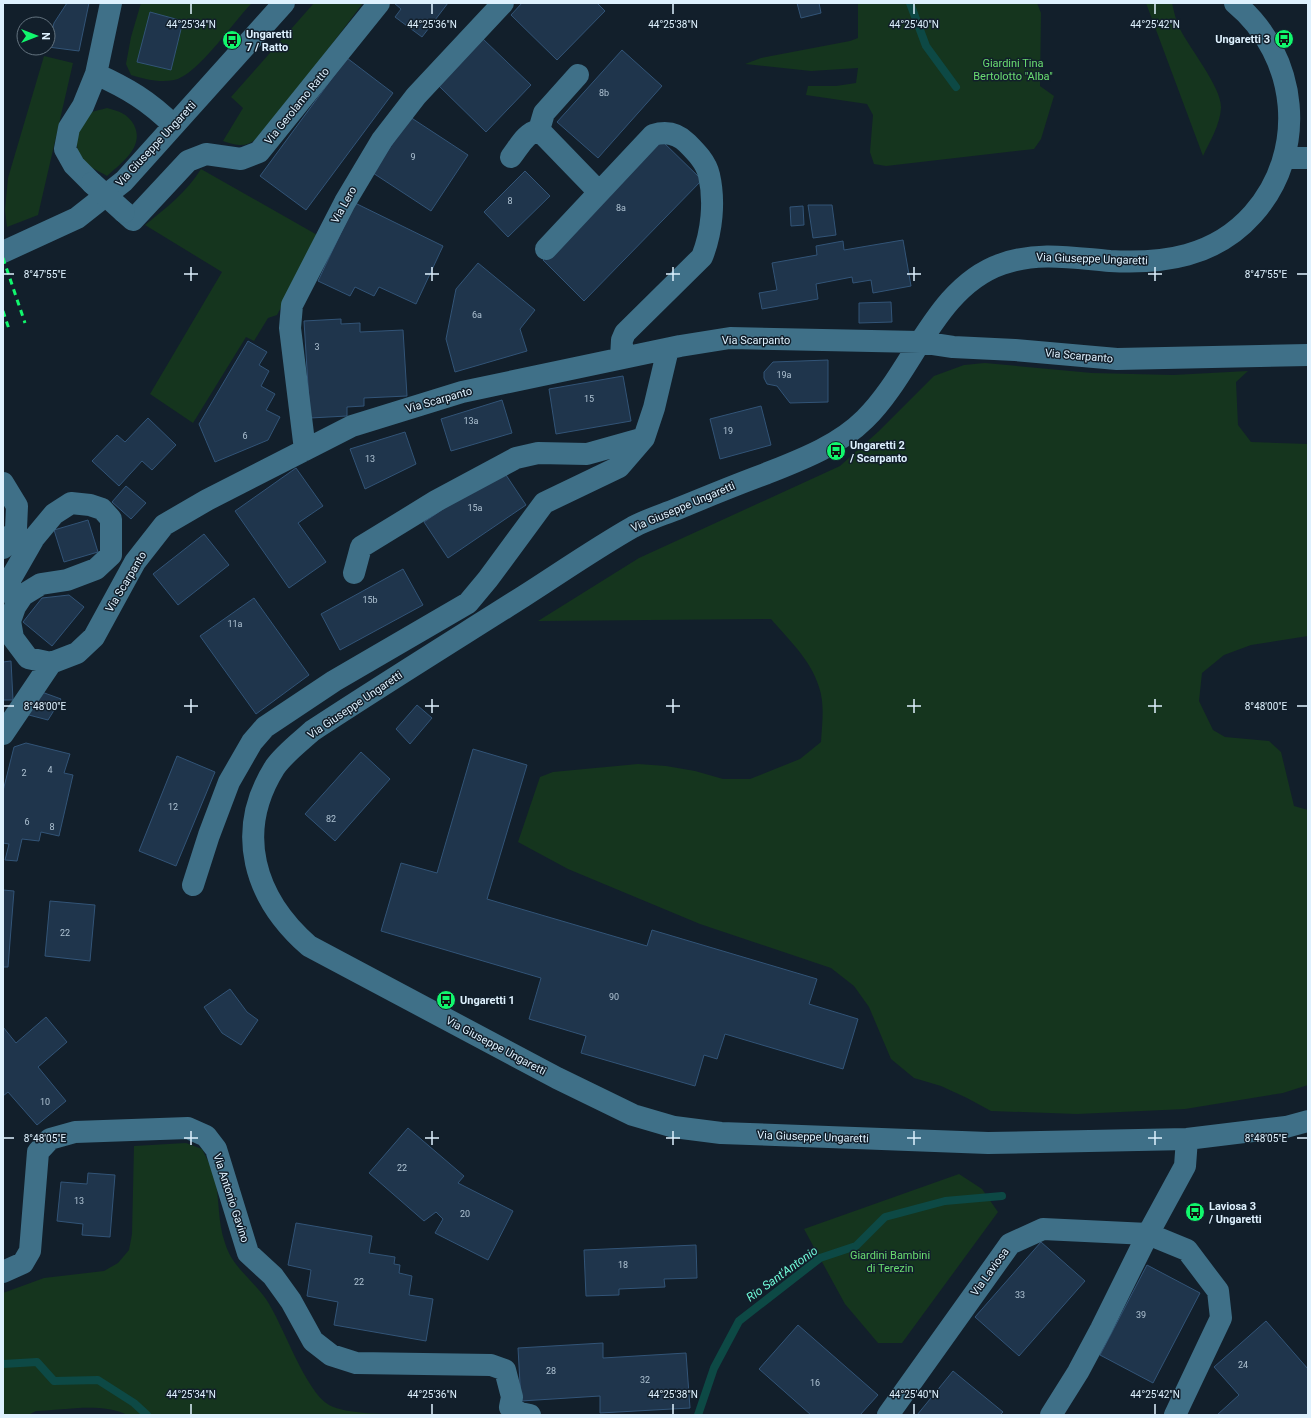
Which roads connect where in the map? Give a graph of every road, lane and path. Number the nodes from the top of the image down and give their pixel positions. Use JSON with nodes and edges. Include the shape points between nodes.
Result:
{"nodes":[{"id":1,"x":111,"y":3,"type":"edge"},
{"id":2,"x":284,"y":3,"type":"edge"},
{"id":3,"x":379,"y":3,"type":"edge"},
{"id":4,"x":503,"y":3,"type":"edge"},
{"id":5,"x":1235,"y":3,"type":"edge"},
{"id":6,"x":96,"y":74,"type":"junction"},
{"id":7,"x":578,"y":75,"type":"dead end"},
{"id":8,"x":172,"y":126,"type":"junction"},
{"id":9,"x":539,"y":130,"type":"junction"},
{"id":10,"x":511,"y":157,"type":"dead end"},
{"id":11,"x":1285,"y":158,"type":"junction"},
{"id":12,"x":1308,"y":158,"type":"edge"},
{"id":13,"x":599,"y":192,"type":"junction"},
{"id":14,"x":546,"y":249,"type":"dead end"},
{"id":15,"x":3,"y":252,"type":"edge"},
{"id":16,"x":920,"y":342,"type":"junction"},
{"id":17,"x":668,"y":349,"type":"junction"},
{"id":18,"x":1308,"y":355,"type":"edge"},
{"id":19,"x":621,"y":358,"type":"junction"},
{"id":20,"x":644,"y":438,"type":"junction"},
{"id":21,"x":305,"y":450,"type":"junction"},
{"id":22,"x":3,"y":483,"type":"edge"},
{"id":23,"x":3,"y":548,"type":"edge"},
{"id":24,"x":354,"y":573,"type":"dead end"},
{"id":25,"x":3,"y":592,"type":"edge"},
{"id":26,"x":51,"y":663,"type":"junction"},
{"id":27,"x":3,"y":734,"type":"edge"},
{"id":28,"x":193,"y":885,"type":"dead end"},
{"id":29,"x":1308,"y":1121,"type":"edge"},
{"id":30,"x":1187,"y":1139,"type":"junction"},
{"id":31,"x":1148,"y":1234,"type":"junction"},
{"id":32,"x":3,"y":1272,"type":"edge"},
{"id":33,"x":530,"y":1415,"type":"edge"},
{"id":34,"x":888,"y":1415,"type":"edge"},
{"id":35,"x":1051,"y":1415,"type":"edge"},
{"id":36,"x":1175,"y":1415,"type":"edge"}],
"edges":[{"from":1,"to":6,"type":"street","name":"Via Gerolamo Ratto"},
{"from":2,"to":8,"type":"street","name":"Via Giuseppe Ungaretti"},
{"from":3,"to":6,"type":"street","name":"Via Gerolamo Ratto","bridge":true,"via":[[259,152],[241,159],[206,154],[188,161],[133,220],[74,165],[65,149],[69,128],[83,106]]},
{"from":4,"to":21,"type":"street","name":"Via Lero","via":[[416,96],[382,140],[345,202],[292,305],[290,328]]},
{"from":5,"to":11,"type":"street","name":"Via Giuseppe Ungaretti","via":[[1259,27],[1275,52],[1286,87],[1290,120]]},
{"from":6,"to":8,"type":"street","via":[[126,88],[161,113]]},
{"from":7,"to":9,"type":"street","via":[[544,113]]},
{"from":8,"to":15,"type":"street","name":"Via Giuseppe Ungaretti","via":[[124,181],[77,218]]},
{"from":9,"to":10,"type":"street","via":[[528,135]]},
{"from":9,"to":13,"type":"street"},
{"from":11,"to":12,"type":"street"},
{"from":11,"to":16,"type":"street","name":"Via Giuseppe Ungaretti","via":[[1267,194],[1253,214],[1220,242],[1200,252],[1176,259],[1112,261],[1060,256],[1029,257],[1003,263],[981,273],[964,287]]},
{"from":13,"to":14,"type":"street"},
{"from":13,"to":19,"type":"street","via":[[653,135],[662,132],[682,138],[696,152],[709,174],[711,222],[702,257],[625,333]]},
{"from":16,"to":17,"type":"street","name":"Via Scarpanto","via":[[730,338]]},
{"from":16,"to":18,"type":"street","name":"Via Scarpanto","via":[[953,347],[1117,359]]},
{"from":16,"to":30,"type":"street","name":"Via Giuseppe Ungaretti","via":[[886,394],[865,420],[836,442],[802,459],[636,525],[312,731],[276,766],[263,788],[253,830],[252,851],[257,872],[266,895],[294,933],[309,946],[558,1078],[633,1115],[674,1127],[721,1133],[988,1143]]},
{"from":17,"to":19,"type":"street","name":"Via Scarpanto"},
{"from":17,"to":20,"type":"street"},
{"from":19,"to":21,"type":"street","name":"Via Scarpanto","via":[[462,392],[352,426]]},
{"from":20,"to":24,"type":"street","via":[[587,454],[538,453],[516,458],[436,500],[361,547]]},
{"from":20,"to":28,"type":"street","via":[[619,467],[544,503],[468,603],[334,681],[264,727],[252,742],[229,782]]},
{"from":21,"to":26,"type":"street","name":"Via Scarpanto","via":[[164,525],[135,562],[94,637],[77,653]]},
{"from":22,"to":23,"type":"street","via":[[17,506],[16,529]]},
{"from":25,"to":26,"type":"street","via":[[34,538],[54,514],[71,503],[102,509],[111,519],[111,555],[96,569],[67,580],[41,584],[23,595],[15,607],[10,621],[13,638],[28,658]]},
{"from":26,"to":27,"type":"street"},
{"from":29,"to":30,"type":"street","name":"Via Giuseppe Ungaretti","via":[[1286,1127]]},
{"from":30,"to":31,"type":"street","via":[[1185,1166]]},
{"from":31,"to":34,"type":"street","name":"Via Laviosa","via":[[1043,1229],[1010,1244]]},
{"from":31,"to":35,"type":"street","via":[[1078,1372]]},
{"from":31,"to":36,"type":"street","name":"Via Laviosa","via":[[1187,1250],[1218,1291],[1221,1318]]},
{"from":32,"to":33,"type":"street","name":"Via Antonio Gavino","via":[[23,1263],[30,1251],[38,1152],[50,1139],[75,1132],[188,1128],[206,1136],[216,1149],[248,1252],[273,1276],[291,1301],[313,1341],[331,1355],[356,1363],[491,1364],[505,1370],[512,1397],[510,1407]]}]}
